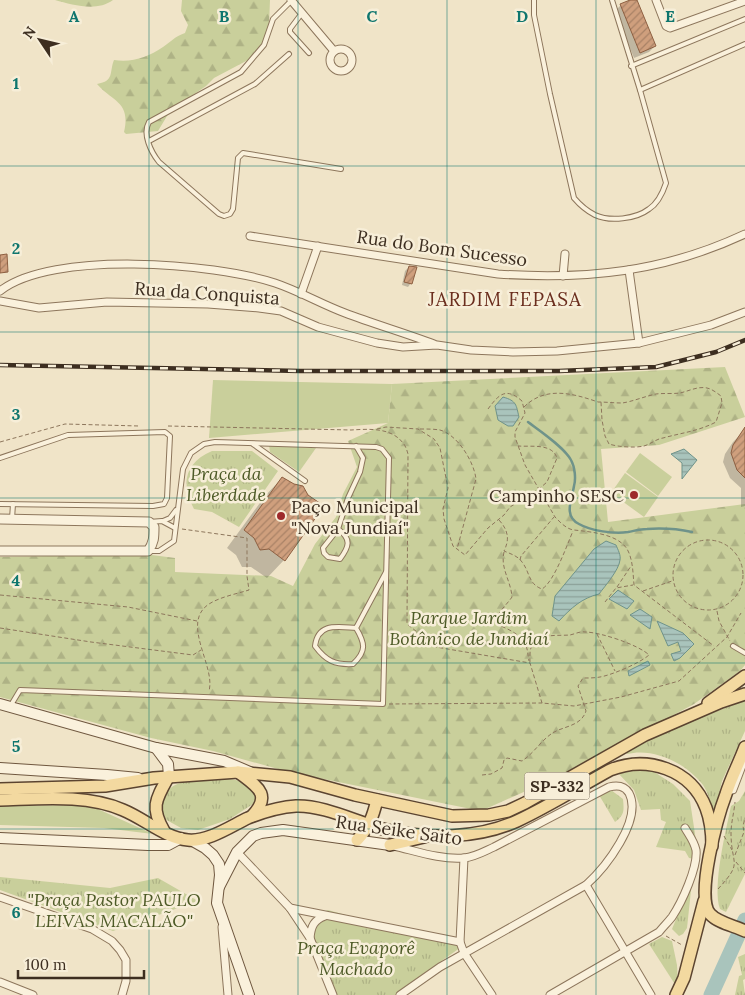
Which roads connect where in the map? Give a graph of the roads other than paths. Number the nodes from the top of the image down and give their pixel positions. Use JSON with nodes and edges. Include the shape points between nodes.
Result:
{"nodes":[{"id":1,"x":291,"y":0,"type":"edge"},
{"id":2,"x":534,"y":0,"type":"edge"},
{"id":3,"x":612,"y":0,"type":"edge"},
{"id":4,"x":656,"y":0,"type":"edge"},
{"id":5,"x":745,"y":1,"type":"edge"},
{"id":6,"x":302,"y":13,"type":"junction"},
{"id":7,"x":745,"y":20,"type":"edge"},
{"id":8,"x":745,"y":44,"type":"edge"},
{"id":9,"x":334,"y":51,"type":"dead end"},
{"id":10,"x":309,"y":53,"type":"dead end"},
{"id":11,"x":289,"y":54,"type":"dead end"},
{"id":12,"x":631,"y":66,"type":"junction"},
{"id":13,"x":640,"y":90,"type":"junction"},
{"id":14,"x":149,"y":141,"type":"junction"},
{"id":15,"x":341,"y":169,"type":"dead end"},
{"id":16,"x":745,"y":234,"type":"edge"},
{"id":17,"x":250,"y":236,"type":"dead end"},
{"id":18,"x":318,"y":246,"type":"junction"},
{"id":19,"x":565,"y":254,"type":"dead end"},
{"id":20,"x":628,"y":270,"type":"junction"},
{"id":21,"x":563,"y":276,"type":"junction"},
{"id":22,"x":0,"y":291,"type":"edge"},
{"id":23,"x":302,"y":294,"type":"junction"},
{"id":24,"x":0,"y":301,"type":"edge"},
{"id":25,"x":745,"y":312,"type":"edge"},
{"id":26,"x":639,"y":344,"type":"junction"},
{"id":27,"x":437,"y":345,"type":"junction"},
{"id":28,"x":253,"y":444,"type":"junction"},
{"id":29,"x":356,"y":446,"type":"junction"},
{"id":30,"x":0,"y":458,"type":"edge"},
{"id":31,"x":305,"y":480,"type":"dead end"},
{"id":32,"x":0,"y":504,"type":"edge"},
{"id":33,"x":14,"y":504,"type":"junction"},
{"id":34,"x":179,"y":504,"type":"junction"},
{"id":35,"x":0,"y":519,"type":"edge"},
{"id":36,"x":12,"y":520,"type":"junction"},
{"id":37,"x":162,"y":521,"type":"junction"},
{"id":38,"x":149,"y":522,"type":"junction"},
{"id":39,"x":175,"y":528,"type":"junction"},
{"id":40,"x":338,"y":528,"type":"junction"},
{"id":41,"x":0,"y":551,"type":"edge"},
{"id":42,"x":148,"y":551,"type":"junction"},
{"id":43,"x":387,"y":570,"type":"junction"},
{"id":44,"x":356,"y":628,"type":"junction"},
{"id":45,"x":733,"y":646,"type":"road end"},
{"id":46,"x":745,"y":653,"type":"edge"},
{"id":47,"x":745,"y":676,"type":"edge"},
{"id":48,"x":745,"y":694,"type":"edge"},
{"id":49,"x":5,"y":706,"type":"edge"},
{"id":50,"x":686,"y":717,"type":"junction"},
{"id":51,"x":745,"y":747,"type":"edge"},
{"id":52,"x":156,"y":748,"type":"junction"},
{"id":53,"x":745,"y":762,"type":"edge"},
{"id":54,"x":0,"y":768,"type":"edge"},
{"id":55,"x":238,"y":772,"type":"junction"},
{"id":56,"x":253,"y":773,"type":"junction"},
{"id":57,"x":169,"y":776,"type":"junction"},
{"id":58,"x":144,"y":779,"type":"junction"},
{"id":59,"x":0,"y":789,"type":"edge"},
{"id":60,"x":726,"y":793,"type":"junction"},
{"id":61,"x":0,"y":800,"type":"edge"},
{"id":62,"x":377,"y":800,"type":"junction"},
{"id":63,"x":250,"y":818,"type":"junction"},
{"id":64,"x":369,"y":825,"type":"junction"},
{"id":65,"x":685,"y":828,"type":"dead end"},
{"id":66,"x":164,"y":832,"type":"junction"},
{"id":67,"x":428,"y":836,"type":"junction"},
{"id":68,"x":0,"y":838,"type":"edge"},
{"id":69,"x":186,"y":839,"type":"junction"},
{"id":70,"x":357,"y":840,"type":"junction"},
{"id":71,"x":390,"y":845,"type":"junction"},
{"id":72,"x":712,"y":846,"type":"junction"},
{"id":73,"x":235,"y":854,"type":"junction"},
{"id":74,"x":464,"y":858,"type":"junction"},
{"id":75,"x":218,"y":864,"type":"junction"},
{"id":76,"x":586,"y":885,"type":"junction"},
{"id":77,"x":219,"y":887,"type":"junction"},
{"id":78,"x":0,"y":897,"type":"edge"},
{"id":79,"x":705,"y":897,"type":"junction"},
{"id":80,"x":290,"y":908,"type":"junction"},
{"id":81,"x":326,"y":916,"type":"junction"},
{"id":82,"x":221,"y":917,"type":"junction"},
{"id":83,"x":745,"y":931,"type":"edge"},
{"id":84,"x":310,"y":938,"type":"junction"},
{"id":85,"x":460,"y":942,"type":"junction"},
{"id":86,"x":625,"y":951,"type":"junction"},
{"id":87,"x":464,"y":953,"type":"junction"},
{"id":88,"x":0,"y":982,"type":"edge"},
{"id":89,"x":33,"y":995,"type":"edge"},
{"id":90,"x":122,"y":995,"type":"edge"},
{"id":91,"x":228,"y":995,"type":"edge"},
{"id":92,"x":249,"y":995,"type":"edge"},
{"id":93,"x":333,"y":995,"type":"edge"},
{"id":94,"x":400,"y":995,"type":"edge"},
{"id":95,"x":492,"y":995,"type":"edge"},
{"id":96,"x":550,"y":995,"type":"edge"},
{"id":97,"x":651,"y":995,"type":"edge"},
{"id":98,"x":676,"y":995,"type":"edge"}],
"edges":[{"from":1,"to":6,"type":"street"},
{"from":1,"to":14,"type":"lane","via":[[273,19],[264,45],[241,72],[149,122],[146,130]]},
{"from":2,"to":13,"type":"lane","via":[[534,15],[574,198],[584,208],[608,219],[631,217],[649,210],[666,183]]},
{"from":3,"to":12,"type":"lane"},
{"from":4,"to":5,"type":"street","via":[[666,26],[670,28]]},
{"from":6,"to":9,"type":"street"},
{"from":6,"to":10,"type":"lane","via":[[290,32]]},
{"from":7,"to":12,"type":"lane"},
{"from":8,"to":13,"type":"lane"},
{"from":11,"to":14,"type":"lane","via":[[255,84]]},
{"from":12,"to":13,"type":"lane"},
{"from":14,"to":15,"type":"lane","via":[[159,162],[224,216],[233,209],[238,158],[243,153]]},
{"from":16,"to":20,"type":"street","name":"Rua do Bom Sucesso","via":[[680,260]]},
{"from":17,"to":18,"type":"street","name":"Rua do Bom Sucesso"},
{"from":18,"to":21,"type":"street","name":"Rua do Bom Sucesso","via":[[498,274]]},
{"from":18,"to":23,"type":"street"},
{"from":19,"to":21,"type":"street"},
{"from":20,"to":21,"type":"street","name":"Rua do Bom Sucesso"},
{"from":20,"to":26,"type":"street"},
{"from":22,"to":23,"type":"street","via":[[22,279],[51,271],[112,264],[217,270],[275,283]]},
{"from":23,"to":27,"type":"street","via":[[345,313]]},
{"from":24,"to":27,"type":"street","name":"Rua da Conquista","via":[[39,308],[107,302],[259,308],[281,311],[318,327],[377,343],[403,347]]},
{"from":25,"to":26,"type":"street","via":[[711,325]]},
{"from":26,"to":27,"type":"street","via":[[513,352]]},
{"from":28,"to":29,"type":"lane"},
{"from":28,"to":31,"type":"lane"},
{"from":28,"to":34,"type":"lane","via":[[215,442],[196,449],[183,469]]},
{"from":29,"to":40,"type":"lane","via":[[363,458],[360,472]]},
{"from":29,"to":43,"type":"lane","via":[[376,446],[389,458]]},
{"from":30,"to":33,"type":"lane","via":[[68,436],[165,432],[170,436],[164,504]]},
{"from":32,"to":33,"type":"lane"},
{"from":33,"to":36,"type":"lane"},
{"from":34,"to":37,"type":"lane","via":[[176,512]]},
{"from":34,"to":39,"type":"lane"},
{"from":35,"to":36,"type":"street"},
{"from":36,"to":38,"type":"street"},
{"from":37,"to":38,"type":"lane"},
{"from":37,"to":39,"type":"lane"},
{"from":38,"to":42,"type":"street","via":[[154,527],[154,537]]},
{"from":39,"to":42,"type":"lane","via":[[174,541],[159,551]]},
{"from":40,"to":40,"type":"lane","via":[[348,543],[340,559],[328,557],[323,548]]},
{"from":41,"to":42,"type":"street"},
{"from":43,"to":44,"type":"lane"},
{"from":43,"to":49,"type":"lane","via":[[383,704],[20,690]]},
{"from":44,"to":44,"type":"lane","via":[[363,640],[363,651],[354,664],[331,662],[315,646],[316,637],[323,629],[334,626]]},
{"from":45,"to":46,"type":"lane"},
{"from":47,"to":50,"type":"main road"},
{"from":48,"to":50,"type":"main road","number":"SP-332"},
{"from":49,"to":52,"type":"main road"},
{"from":50,"to":62,"type":"main road","number":"SP-332","via":[[645,735],[508,811],[452,816]]},
{"from":51,"to":60,"type":"main road"},
{"from":52,"to":56,"type":"main road","via":[[224,761]]},
{"from":52,"to":57,"type":"main road","via":[[168,764]]},
{"from":53,"to":60,"type":"lane","via":[[734,791]]},
{"from":54,"to":58,"type":"main road"},
{"from":55,"to":56,"type":"main road","number":"SP-332"},
{"from":55,"to":57,"type":"main road","number":"SP-332"},
{"from":55,"to":63,"type":"main road","via":[[261,793],[261,805]]},
{"from":56,"to":62,"type":"main road","number":"SP-332","via":[[290,776]]},
{"from":57,"to":58,"type":"main road","number":"SP-332"},
{"from":57,"to":66,"type":"main road","via":[[157,798],[155,811]]},
{"from":58,"to":59,"type":"main road","number":"SP-332","via":[[105,786]]},
{"from":60,"to":72,"type":"main road"},
{"from":61,"to":66,"type":"main road","via":[[89,800],[124,810]]},
{"from":62,"to":64,"type":"main road"},
{"from":63,"to":64,"type":"main road","number":"SP-332","via":[[280,809],[309,806]]},
{"from":63,"to":69,"type":"main road","number":"SP-332","via":[[210,836]]},
{"from":64,"to":67,"type":"main road","number":"SP-332"},
{"from":64,"to":70,"type":"main road"},
{"from":65,"to":86,"type":"street","via":[[696,851],[684,894],[659,932]]},
{"from":66,"to":69,"type":"main road"},
{"from":67,"to":71,"type":"main road"},
{"from":67,"to":72,"type":"main road","number":"SP-332","via":[[448,836],[516,822],[610,770],[642,763],[673,771],[697,791],[710,818]]},
{"from":68,"to":69,"type":"main road","via":[[148,845],[168,845]]},
{"from":69,"to":75,"type":"main road","via":[[205,848]]},
{"from":70,"to":71,"type":"main road","name":"Rua Seike Saito"},
{"from":70,"to":73,"type":"main road","name":"Rua Seike Saito","via":[[270,831],[253,836]]},
{"from":71,"to":74,"type":"street","name":"Rua Seike Saito"},
{"from":72,"to":79,"type":"main road","number":"SP-332"},
{"from":73,"to":75,"type":"street"},
{"from":73,"to":77,"type":"main road","name":"Rua Seike Saito"},
{"from":73,"to":80,"type":"street"},
{"from":74,"to":76,"type":"street","name":"Rua Seike Saito","via":[[494,847],[600,791],[618,785],[627,790],[632,801],[625,832],[600,873]]},
{"from":74,"to":85,"type":"street"},
{"from":75,"to":77,"type":"main road"},
{"from":76,"to":86,"type":"street"},
{"from":76,"to":87,"type":"street"},
{"from":77,"to":82,"type":"main road","via":[[217,903]]},
{"from":78,"to":90,"type":"street","via":[[105,935],[126,960]]},
{"from":79,"to":83,"type":"main road","number":"SP-332","via":[[710,915]]},
{"from":79,"to":98,"type":"main road","via":[[684,978]]},
{"from":80,"to":81,"type":"street"},
{"from":80,"to":84,"type":"street"},
{"from":81,"to":84,"type":"street","via":[[314,923]]},
{"from":81,"to":85,"type":"street"},
{"from":82,"to":91,"type":"street"},
{"from":82,"to":92,"type":"main road"},
{"from":84,"to":93,"type":"street"},
{"from":85,"to":87,"type":"street"},
{"from":86,"to":96,"type":"street"},
{"from":86,"to":97,"type":"street"},
{"from":87,"to":94,"type":"street"},
{"from":87,"to":95,"type":"street"},
{"from":88,"to":89,"type":"street"}]}
